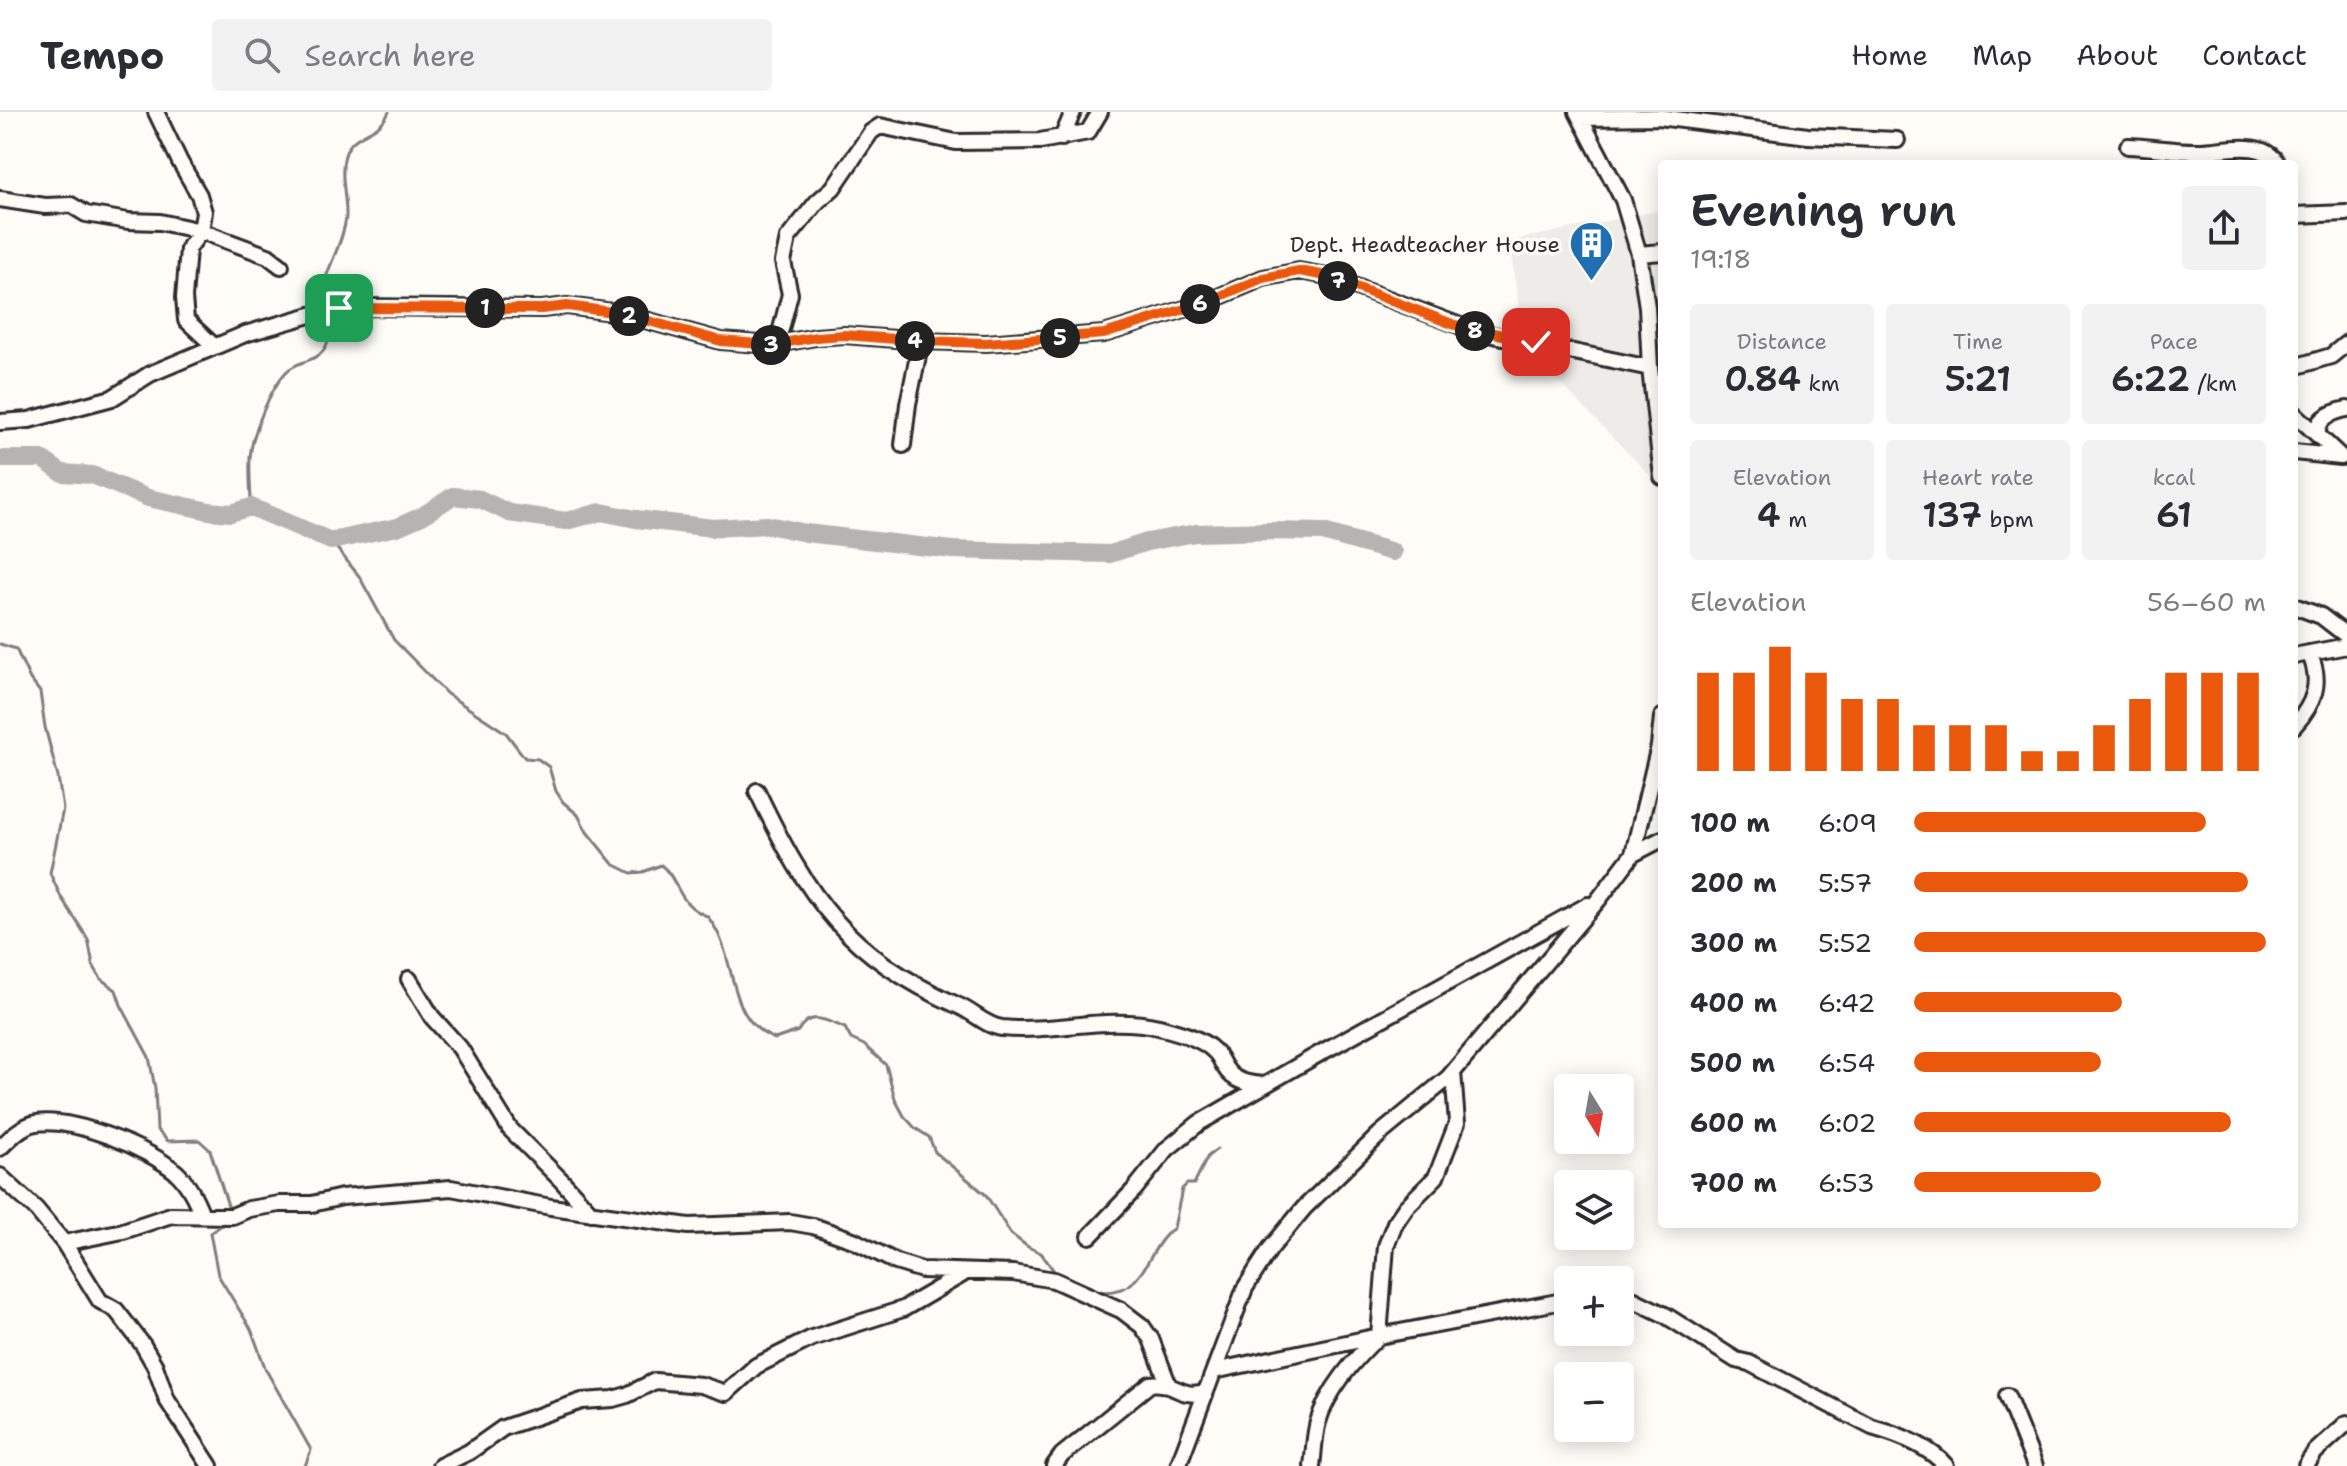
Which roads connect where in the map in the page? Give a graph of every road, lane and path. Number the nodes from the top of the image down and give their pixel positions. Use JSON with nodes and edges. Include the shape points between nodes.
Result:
{"nodes":[{"id":1,"x":156,"y":112,"type":"edge"},
{"id":2,"x":1073,"y":112,"type":"edge"},
{"id":3,"x":1100,"y":112,"type":"edge"},
{"id":4,"x":1579,"y":115,"type":"edge"},
{"id":5,"x":1687,"y":116,"type":"edge"},
{"id":6,"x":1062,"y":138,"type":"junction"},
{"id":7,"x":1897,"y":140,"type":"dead end"},
{"id":8,"x":2128,"y":146,"type":"dead end"},
{"id":9,"x":2274,"y":160,"type":"edge"},
{"id":10,"x":0,"y":199,"type":"edge"},
{"id":11,"x":2298,"y":212,"type":"edge"},
{"id":12,"x":2347,"y":213,"type":"edge"},
{"id":13,"x":201,"y":231,"type":"junction"},
{"id":14,"x":1658,"y":252,"type":"edge"},
{"id":15,"x":1639,"y":254,"type":"junction"},
{"id":16,"x":281,"y":266,"type":"dead end"},
{"id":17,"x":1647,"y":307,"type":"junction"},
{"id":18,"x":1658,"y":310,"type":"edge"},
{"id":19,"x":921,"y":341,"type":"junction"},
{"id":20,"x":2347,"y":343,"type":"edge"},
{"id":21,"x":772,"y":345,"type":"junction"},
{"id":22,"x":215,"y":347,"type":"junction"},
{"id":23,"x":2298,"y":366,"type":"edge"},
{"id":24,"x":1650,"y":368,"type":"junction"},
{"id":25,"x":2347,"y":409,"type":"edge"},
{"id":26,"x":2298,"y":417,"type":"edge"},
{"id":27,"x":0,"y":422,"type":"edge"},
{"id":28,"x":2318,"y":435,"type":"junction"},
{"id":29,"x":1658,"y":441,"type":"edge"},
{"id":30,"x":903,"y":445,"type":"dead end"},
{"id":31,"x":2298,"y":452,"type":"edge"},
{"id":32,"x":2344,"y":458,"type":"edge"},
{"id":33,"x":2298,"y":607,"type":"edge"},
{"id":34,"x":2347,"y":636,"type":"edge"},
{"id":35,"x":2347,"y":646,"type":"edge"},
{"id":36,"x":2302,"y":655,"type":"edge"},
{"id":37,"x":2298,"y":721,"type":"edge"},
{"id":38,"x":1658,"y":750,"type":"edge"},
{"id":39,"x":757,"y":791,"type":"dead end"},
{"id":40,"x":1658,"y":841,"type":"edge"},
{"id":41,"x":1633,"y":854,"type":"junction"},
{"id":42,"x":1599,"y":899,"type":"junction"},
{"id":43,"x":409,"y":979,"type":"dead end"},
{"id":44,"x":1453,"y":1072,"type":"junction"},
{"id":45,"x":1265,"y":1085,"type":"junction"},
{"id":46,"x":0,"y":1148,"type":"edge"},
{"id":47,"x":0,"y":1176,"type":"edge"},
{"id":48,"x":591,"y":1213,"type":"junction"},
{"id":49,"x":202,"y":1215,"type":"junction"},
{"id":50,"x":1090,"y":1236,"type":"dead end"},
{"id":51,"x":64,"y":1243,"type":"junction"},
{"id":52,"x":963,"y":1273,"type":"junction"},
{"id":53,"x":1634,"y":1300,"type":"edge"},
{"id":54,"x":1554,"y":1303,"type":"edge"},
{"id":55,"x":1379,"y":1336,"type":"junction"},
{"id":56,"x":1214,"y":1371,"type":"junction"},
{"id":57,"x":1169,"y":1386,"type":"junction"},
{"id":58,"x":1206,"y":1391,"type":"junction"},
{"id":59,"x":2007,"y":1396,"type":"dead end"},
{"id":60,"x":2347,"y":1423,"type":"edge"},
{"id":61,"x":210,"y":1466,"type":"edge"},
{"id":62,"x":440,"y":1466,"type":"edge"},
{"id":63,"x":1054,"y":1466,"type":"edge"},
{"id":64,"x":1178,"y":1466,"type":"edge"},
{"id":65,"x":1312,"y":1466,"type":"edge"},
{"id":66,"x":1946,"y":1466,"type":"edge"},
{"id":67,"x":2035,"y":1466,"type":"edge"},
{"id":68,"x":2306,"y":1466,"type":"edge"}],
"edges":[{"from":1,"to":13,"type":"street","via":[[199,195],[204,212]]},
{"from":2,"to":6,"type":"street"},
{"from":3,"to":6,"type":"street","via":[[1088,132]]},
{"from":4,"to":5,"type":"street"},
{"from":4,"to":15,"type":"street","via":[[1623,200]]},
{"from":5,"to":7,"type":"street","via":[[1808,136]]},
{"from":6,"to":21,"type":"street","via":[[956,142],[880,126],[871,132],[833,188],[788,238],[783,262],[790,294]]},
{"from":8,"to":9,"type":"street","via":[[2248,148]]},
{"from":10,"to":13,"type":"street","via":[[71,205],[86,214]]},
{"from":11,"to":12,"type":"street"},
{"from":13,"to":16,"type":"street"},
{"from":13,"to":22,"type":"street","via":[[188,249],[186,320]]},
{"from":14,"to":15,"type":"street"},
{"from":15,"to":17,"type":"street"},
{"from":17,"to":18,"type":"street"},
{"from":17,"to":24,"type":"street"},
{"from":19,"to":21,"type":"street","via":[[844,335]]},
{"from":19,"to":24,"type":"street","via":[[986,343],[1104,334],[1263,278],[1299,271],[1327,276],[1474,331]]},
{"from":19,"to":30,"type":"street"},
{"from":20,"to":23,"type":"street","via":[[2331,356]]},
{"from":21,"to":22,"type":"street","via":[[721,341],[620,313],[567,306],[339,308]]},
{"from":22,"to":27,"type":"street","via":[[150,374],[112,398],[29,420]]},
{"from":24,"to":29,"type":"street"},
{"from":25,"to":28,"type":"street","via":[[2327,416]]},
{"from":26,"to":28,"type":"street"},
{"from":28,"to":32,"type":"street"},
{"from":31,"to":32,"type":"street"},
{"from":33,"to":34,"type":"street","via":[[2321,616]]},
{"from":35,"to":36,"type":"street"},
{"from":36,"to":37,"type":"street","via":[[2317,669],[2313,702]]},
{"from":38,"to":41,"type":"street"},
{"from":39,"to":45,"type":"street","via":[[819,902],[842,929],[906,980],[997,1027],[1159,1027],[1202,1041],[1231,1077]]},
{"from":40,"to":41,"type":"street"},
{"from":41,"to":42,"type":"street"},
{"from":42,"to":44,"type":"street"},
{"from":42,"to":45,"type":"street"},
{"from":43,"to":48,"type":"street","via":[[510,1129]]},
{"from":44,"to":55,"type":"street","via":[[1457,1123],[1436,1177],[1406,1207],[1386,1246]]},
{"from":44,"to":56,"type":"street","via":[[1380,1134],[1270,1249],[1245,1288]]},
{"from":45,"to":50,"type":"street","via":[[1199,1123],[1167,1149]]},
{"from":46,"to":49,"type":"street","via":[[36,1123],[103,1134],[177,1173]]},
{"from":47,"to":51,"type":"street"},
{"from":48,"to":49,"type":"street","via":[[435,1188],[279,1204],[232,1216]]},
{"from":48,"to":52,"type":"street","via":[[689,1226],[790,1222],[853,1240],[922,1270]]},
{"from":49,"to":51,"type":"street","via":[[171,1215]]},
{"from":51,"to":61,"type":"street","via":[[100,1301],[116,1310],[143,1345],[167,1400]]},
{"from":52,"to":57,"type":"street","via":[[1054,1280],[1121,1310],[1151,1339]]},
{"from":52,"to":62,"type":"street","via":[[903,1309],[812,1338],[756,1366],[726,1393],[655,1381],[627,1395],[582,1401],[503,1428]]},
{"from":53,"to":66,"type":"street","via":[[1736,1360],[1872,1427],[1893,1432]]},
{"from":54,"to":55,"type":"street"},
{"from":55,"to":56,"type":"street"},
{"from":55,"to":65,"type":"street","via":[[1332,1392],[1318,1421]]},
{"from":56,"to":58,"type":"street"},
{"from":57,"to":58,"type":"street","via":[[1186,1394]]},
{"from":57,"to":63,"type":"street","via":[[1143,1388]]},
{"from":58,"to":64,"type":"street"},
{"from":59,"to":67,"type":"street"},
{"from":60,"to":68,"type":"street"}]}
